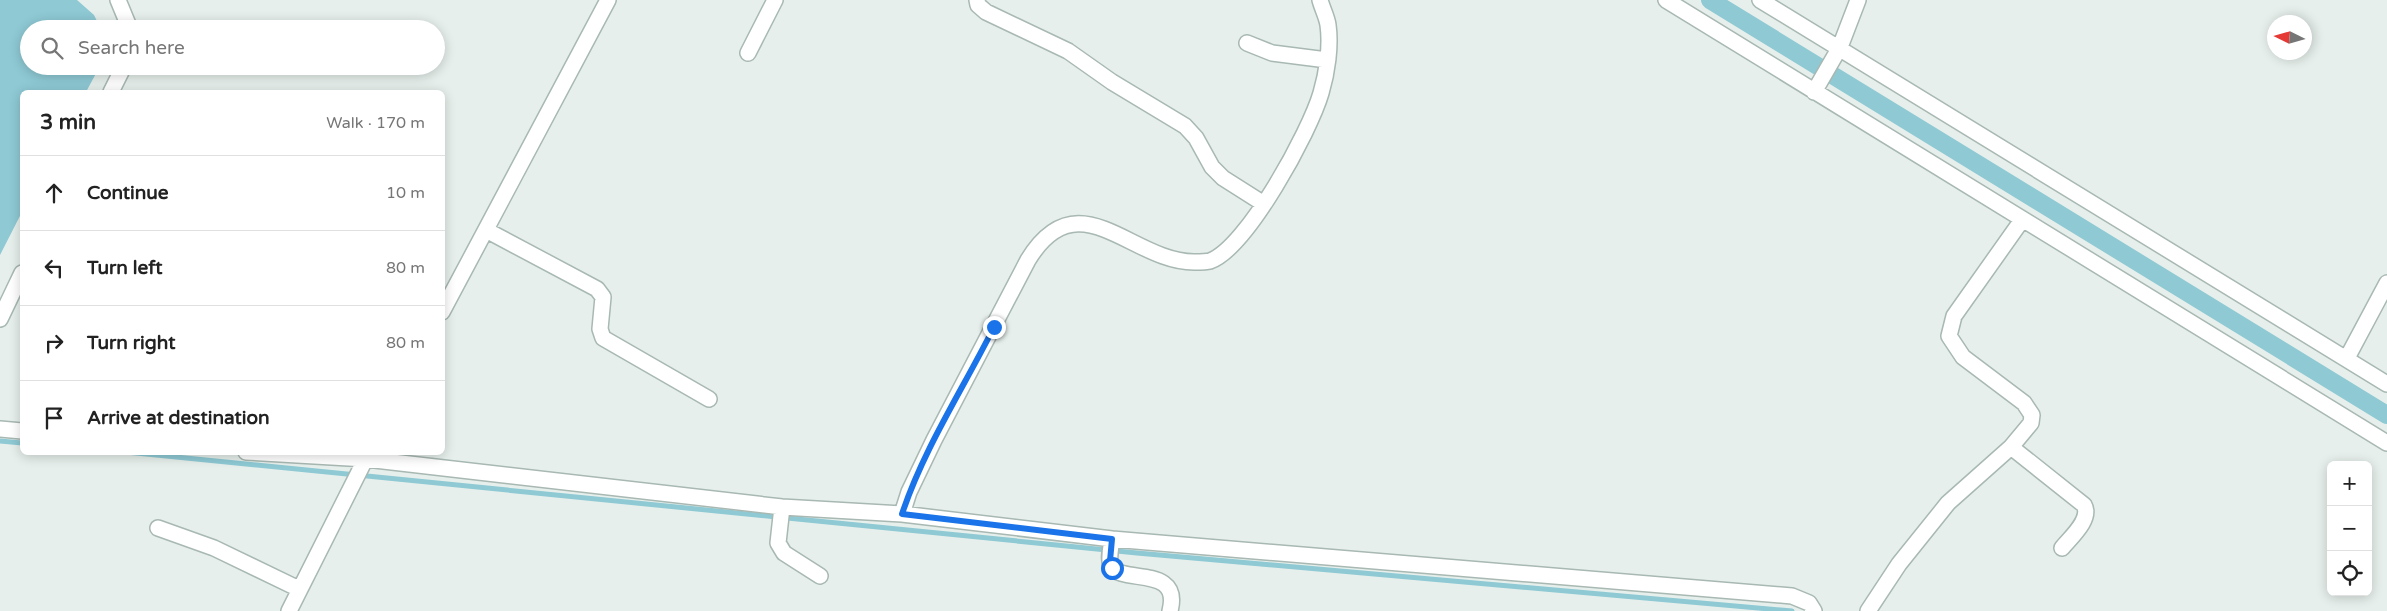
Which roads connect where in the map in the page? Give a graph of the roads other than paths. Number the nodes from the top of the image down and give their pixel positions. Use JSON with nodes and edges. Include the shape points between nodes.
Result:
{"nodes":[{"id":1,"x":118,"y":0,"type":"edge"},
{"id":2,"x":608,"y":0,"type":"edge"},
{"id":3,"x":775,"y":0,"type":"edge"},
{"id":4,"x":976,"y":0,"type":"edge"},
{"id":5,"x":1320,"y":0,"type":"edge"},
{"id":6,"x":1666,"y":0,"type":"edge"},
{"id":7,"x":1760,"y":0,"type":"edge"},
{"id":8,"x":1858,"y":0,"type":"edge"},
{"id":9,"x":126,"y":20,"type":"edge"},
{"id":10,"x":1248,"y":43,"type":"dead end"},
{"id":11,"x":1838,"y":49,"type":"junction"},
{"id":12,"x":748,"y":52,"type":"dead end"},
{"id":13,"x":1327,"y":60,"type":"junction"},
{"id":14,"x":120,"y":75,"type":"edge"},
{"id":15,"x":1816,"y":89,"type":"junction"},
{"id":16,"x":113,"y":90,"type":"edge"},
{"id":17,"x":1264,"y":204,"type":"junction"},
{"id":18,"x":2022,"y":220,"type":"junction"},
{"id":19,"x":486,"y":230,"type":"junction"},
{"id":20,"x":20,"y":277,"type":"edge"},
{"id":21,"x":2387,"y":283,"type":"edge"},
{"id":22,"x":445,"y":306,"type":"edge"},
{"id":23,"x":0,"y":319,"type":"edge"},
{"id":24,"x":2347,"y":358,"type":"junction"},
{"id":25,"x":2387,"y":384,"type":"edge"},
{"id":26,"x":709,"y":399,"type":"dead end"},
{"id":27,"x":0,"y":429,"type":"edge"},
{"id":28,"x":20,"y":431,"type":"edge"},
{"id":29,"x":2387,"y":443,"type":"edge"},
{"id":30,"x":2010,"y":447,"type":"junction"},
{"id":31,"x":286,"y":455,"type":"edge"},
{"id":32,"x":365,"y":461,"type":"edge"},
{"id":33,"x":902,"y":514,"type":"junction"},
{"id":34,"x":781,"y":515,"type":"junction"},
{"id":35,"x":158,"y":528,"type":"dead end"},
{"id":36,"x":1111,"y":542,"type":"junction"},
{"id":37,"x":2062,"y":548,"type":"dead end"},
{"id":38,"x":820,"y":576,"type":"dead end"},
{"id":39,"x":300,"y":589,"type":"junction"},
{"id":40,"x":289,"y":611,"type":"edge"},
{"id":41,"x":1170,"y":611,"type":"edge"},
{"id":42,"x":1814,"y":611,"type":"edge"},
{"id":43,"x":1868,"y":611,"type":"edge"}],
"edges":[{"from":1,"to":9,"type":"street"},
{"from":2,"to":19,"type":"street"},
{"from":3,"to":12,"type":"street"},
{"from":4,"to":17,"type":"street","via":[[986,12],[1068,51],[1185,126],[1196,138],[1212,168]]},
{"from":5,"to":13,"type":"street","via":[[1328,25]]},
{"from":6,"to":15,"type":"street"},
{"from":7,"to":11,"type":"street"},
{"from":8,"to":11,"type":"street"},
{"from":10,"to":13,"type":"street","via":[[1272,53]]},
{"from":11,"to":15,"type":"street"},
{"from":11,"to":24,"type":"street"},
{"from":13,"to":17,"type":"street","via":[[1321,93],[1306,131]]},
{"from":14,"to":16,"type":"street"},
{"from":15,"to":18,"type":"street"},
{"from":17,"to":33,"type":"street","via":[[1242,236],[1224,253],[1209,261],[1171,259],[1086,224],[1052,232],[1038,244],[1028,260],[934,440]]},
{"from":18,"to":29,"type":"street"},
{"from":18,"to":30,"type":"street","via":[[1954,316],[1949,336],[1963,357],[2029,408],[2031,423]]},
{"from":19,"to":22,"type":"street"},
{"from":19,"to":26,"type":"street","via":[[597,289],[602,297],[602,338]]},
{"from":20,"to":23,"type":"street"},
{"from":21,"to":24,"type":"street"},
{"from":24,"to":25,"type":"street"},
{"from":27,"to":28,"type":"street"},
{"from":30,"to":37,"type":"street","via":[[2084,505],[2086,518]]},
{"from":30,"to":43,"type":"street","via":[[1948,503],[1899,564]]},
{"from":31,"to":32,"type":"street"},
{"from":32,"to":34,"type":"street"},
{"from":32,"to":39,"type":"street"},
{"from":33,"to":34,"type":"street"},
{"from":33,"to":36,"type":"street"},
{"from":34,"to":38,"type":"street","via":[[778,543],[784,553]]},
{"from":35,"to":39,"type":"street","via":[[214,548]]},
{"from":36,"to":41,"type":"street","via":[[1112,568],[1163,584],[1171,598]]},
{"from":36,"to":42,"type":"street","via":[[1792,596],[1809,603]]},
{"from":39,"to":40,"type":"street"}]}
